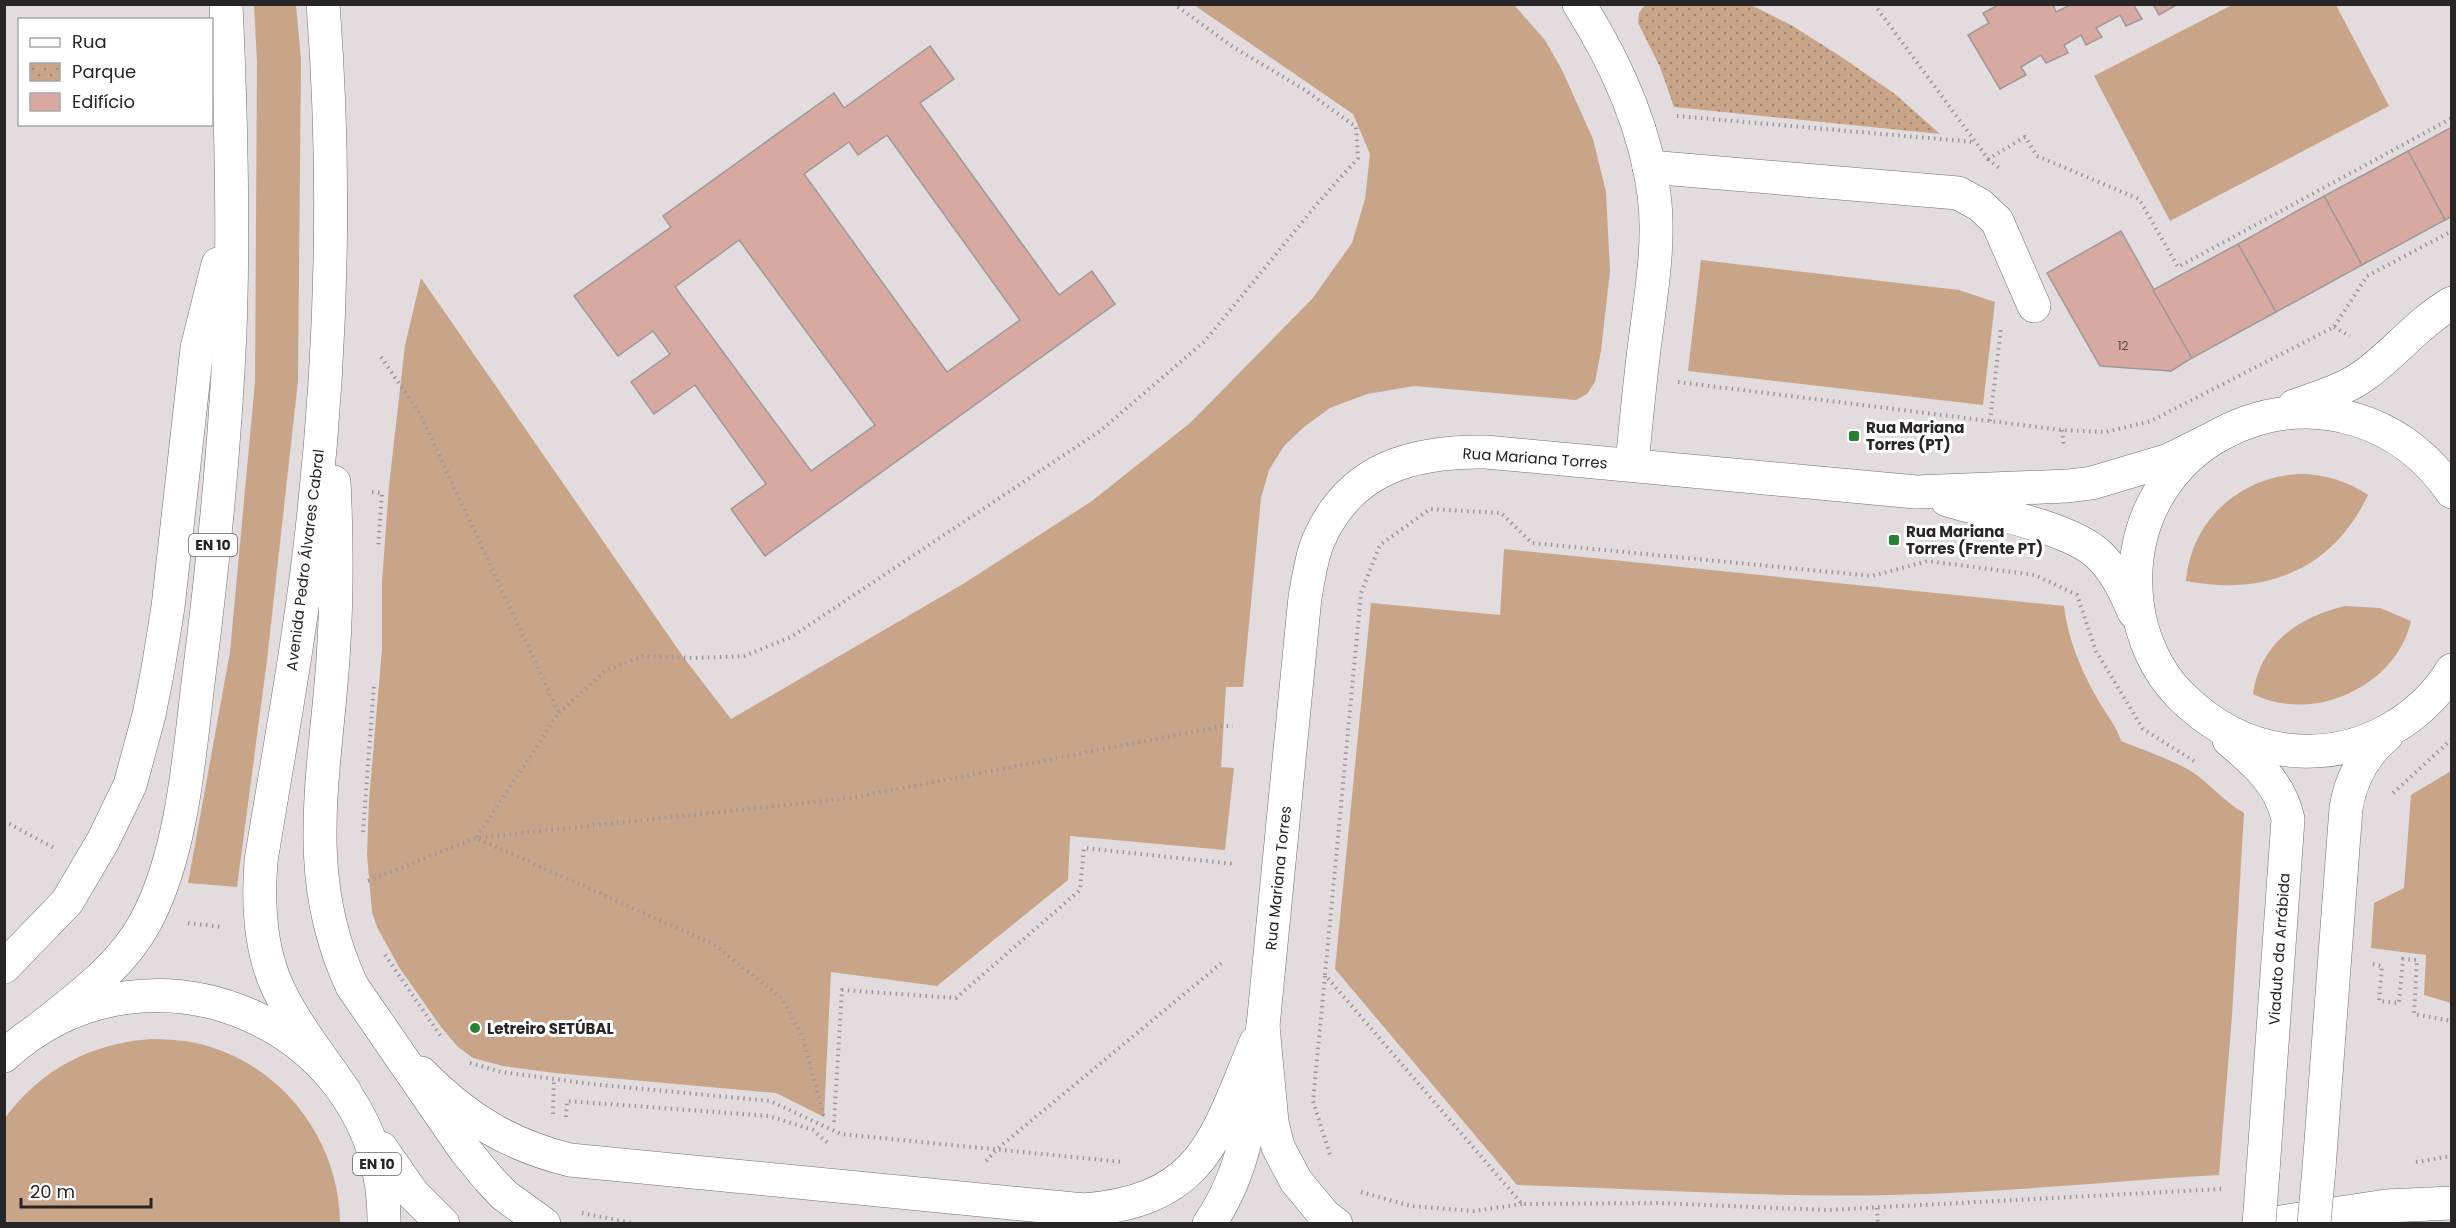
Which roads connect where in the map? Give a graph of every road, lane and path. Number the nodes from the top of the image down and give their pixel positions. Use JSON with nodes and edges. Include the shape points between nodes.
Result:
{"nodes":[{"id":1,"x":226,"y":4,"type":"edge"},
{"id":2,"x":323,"y":4,"type":"edge"},
{"id":3,"x":1174,"y":4,"type":"edge"},
{"id":4,"x":1579,"y":4,"type":"edge"},
{"id":5,"x":1874,"y":4,"type":"edge"},
{"id":6,"x":1677,"y":116,"type":"dead end"},
{"id":7,"x":2451,"y":118,"type":"edge"},
{"id":8,"x":1975,"y":142,"type":"junction"},
{"id":9,"x":231,"y":152,"type":"junction"},
{"id":10,"x":1649,"y":166,"type":"junction"},
{"id":11,"x":2451,"y":231,"type":"edge"},
{"id":12,"x":2451,"y":303,"type":"edge"},
{"id":13,"x":2034,"y":306,"type":"joint"},
{"id":14,"x":326,"y":348,"type":"junction"},
{"id":15,"x":381,"y":357,"type":"dead end"},
{"id":16,"x":1670,"y":381,"type":"dead end"},
{"id":17,"x":1990,"y":422,"type":"junction"},
{"id":18,"x":2244,"y":424,"type":"junction"},
{"id":19,"x":1632,"y":465,"type":"junction"},
{"id":20,"x":369,"y":491,"type":"dead end"},
{"id":21,"x":1916,"y":492,"type":"junction"},
{"id":22,"x":2451,"y":492,"type":"edge"},
{"id":23,"x":378,"y":559,"type":"dead end"},
{"id":24,"x":2146,"y":640,"type":"junction"},
{"id":25,"x":2451,"y":670,"type":"edge"},
{"id":26,"x":374,"y":682,"type":"dead end"},
{"id":27,"x":2196,"y":711,"type":"junction"},
{"id":28,"x":559,"y":713,"type":"junction"},
{"id":29,"x":2415,"y":713,"type":"junction"},
{"id":30,"x":1233,"y":726,"type":"dead end"},
{"id":31,"x":2203,"y":766,"type":"dead end"},
{"id":32,"x":4,"y":821,"type":"edge"},
{"id":33,"x":476,"y":838,"type":"junction"},
{"id":34,"x":362,"y":844,"type":"dead end"},
{"id":35,"x":63,"y":853,"type":"dead end"},
{"id":36,"x":1235,"y":864,"type":"dead end"},
{"id":37,"x":368,"y":881,"type":"dead end"},
{"id":38,"x":381,"y":948,"type":"dead end"},
{"id":39,"x":1224,"y":961,"type":"dead end"},
{"id":40,"x":4,"y":967,"type":"edge"},
{"id":41,"x":1325,"y":975,"type":"junction"},
{"id":42,"x":2381,"y":978,"type":"dead end"},
{"id":43,"x":2451,"y":1021,"type":"edge"},
{"id":44,"x":1263,"y":1026,"type":"junction"},
{"id":45,"x":382,"y":1030,"type":"junction"},
{"id":46,"x":448,"y":1044,"type":"dead end"},
{"id":47,"x":16,"y":1046,"type":"edge"},
{"id":48,"x":462,"y":1057,"type":"dead end"},
{"id":49,"x":350,"y":1100,"type":"junction"},
{"id":50,"x":824,"y":1117,"type":"dead end"},
{"id":51,"x":565,"y":1122,"type":"dead end"},
{"id":52,"x":834,"y":1122,"type":"dead end"},
{"id":53,"x":830,"y":1145,"type":"dead end"},
{"id":54,"x":997,"y":1149,"type":"junction"},
{"id":55,"x":2451,"y":1156,"type":"edge"},
{"id":56,"x":975,"y":1160,"type":"dead end"},
{"id":57,"x":986,"y":1161,"type":"junction"},
{"id":58,"x":1334,"y":1161,"type":"dead end"},
{"id":59,"x":997,"y":1162,"type":"dead end"},
{"id":60,"x":2406,"y":1164,"type":"dead end"},
{"id":61,"x":1182,"y":1177,"type":"junction"},
{"id":62,"x":1353,"y":1184,"type":"dead end"},
{"id":63,"x":2230,"y":1188,"type":"dead end"},
{"id":64,"x":2451,"y":1203,"type":"edge"},
{"id":65,"x":1522,"y":1204,"type":"junction"},
{"id":66,"x":1877,"y":1208,"type":"junction"},
{"id":67,"x":579,"y":1213,"type":"dead end"},
{"id":68,"x":2451,"y":1217,"type":"edge"},
{"id":69,"x":384,"y":1224,"type":"edge"},
{"id":70,"x":443,"y":1224,"type":"edge"},
{"id":71,"x":544,"y":1224,"type":"edge"},
{"id":72,"x":636,"y":1224,"type":"edge"},
{"id":73,"x":1209,"y":1224,"type":"edge"},
{"id":74,"x":1336,"y":1224,"type":"edge"},
{"id":75,"x":1878,"y":1224,"type":"edge"},
{"id":76,"x":2259,"y":1224,"type":"edge"},
{"id":77,"x":2268,"y":1224,"type":"edge"},
{"id":78,"x":2314,"y":1224,"type":"edge"},
{"id":79,"x":2418,"y":1224,"type":"edge"}],
"edges":[{"from":1,"to":9,"type":"street","number":"EN 10"},
{"from":2,"to":14,"type":"street","name":"Avenida Pedro Álvares Cabral","number":"EN 10","via":[[330,190]]},
{"from":3,"to":28,"type":"path","via":[[1356,127],[1358,158],[1205,341],[1100,431],[791,637],[744,656],[643,656],[605,670]]},
{"from":4,"to":10,"type":"street","via":[[1621,81]]},
{"from":5,"to":8,"type":"path"},
{"from":6,"to":8,"type":"path"},
{"from":7,"to":8,"type":"path","via":[[2178,267],[2139,199],[2037,156],[2025,137],[1988,159]]},
{"from":9,"to":40,"type":"street","via":[[220,256],[197,348],[168,607],[139,753],[118,811],[67,902]]},
{"from":9,"to":47,"type":"street","number":"EN 10","via":[[224,434],[202,656],[172,854],[148,917],[127,950],[107,973]]},
{"from":10,"to":13,"type":"street","via":[[1958,193],[1980,205],[1997,221]]},
{"from":10,"to":19,"type":"street","via":[[1656,217],[1654,265]]},
{"from":11,"to":17,"type":"path","via":[[2367,276],[2334,327],[2151,421],[2106,432]]},
{"from":12,"to":18,"type":"street","via":[[2366,375],[2322,398]]},
{"from":13,"to":17,"type":"path","via":[[2032,322],[2002,319]]},
{"from":14,"to":45,"type":"street","via":[[336,594],[322,760],[319,858],[323,893],[340,959],[352,986]]},
{"from":14,"to":49,"type":"street","name":"Avenida Pedro Álvares Cabral","number":"EN 10","via":[[314,512],[261,861],[260,901],[261,931],[273,978],[286,1005]]},
{"from":15,"to":28,"type":"path","via":[[420,414]]},
{"from":16,"to":17,"type":"path"},
{"from":18,"to":21,"type":"street","name":"Rua Mariana Torres","via":[[2169,460],[2092,483]]},
{"from":18,"to":22,"type":"street","via":[[2304,411],[2364,421],[2386,430],[2415,450]]},
{"from":18,"to":24,"type":"street","via":[[2206,444],[2184,464],[2166,484],[2152,509],[2136,568],[2138,610]]},
{"from":19,"to":21,"type":"street","name":"Rua Mariana Torres"},
{"from":19,"to":44,"type":"street","name":"Rua Mariana Torres","via":[[1486,452],[1414,457],[1367,479],[1333,514],[1318,539],[1305,597]]},
{"from":20,"to":23,"type":"path","via":[[382,493]]},
{"from":21,"to":24,"type":"street","name":"Rua Mariana Torres","via":[[2059,532],[2084,544],[2107,563],[2122,586]]},
{"from":24,"to":27,"type":"street","via":[[2163,674]]},
{"from":25,"to":29,"type":"street"},
{"from":26,"to":34,"type":"path"},
{"from":27,"to":29,"type":"street","via":[[2242,739],[2300,751],[2330,750],[2361,742],[2390,730]]},
{"from":27,"to":76,"type":"street","name":"Viaduto da Arrábida","bridge":true,"via":[[2268,776],[2288,819]]},
{"from":28,"to":33,"type":"path"},
{"from":29,"to":78,"type":"street","bridge":true,"via":[[2369,752],[2358,767],[2348,795]]},
{"from":30,"to":33,"type":"path","via":[[851,798]]},
{"from":31,"to":41,"type":"path","via":[[2143,729],[2096,651],[2077,595],[2036,575],[1928,561],[1872,576],[1532,543],[1501,513],[1430,509],[1380,545],[1361,593]]},
{"from":32,"to":35,"type":"path"},
{"from":33,"to":37,"type":"path"},
{"from":33,"to":50,"type":"path","via":[[712,944],[783,999],[803,1038]]},
{"from":36,"to":52,"type":"path","via":[[1084,848],[1080,890],[956,998],[842,990]]},
{"from":38,"to":46,"type":"path"},
{"from":39,"to":54,"type":"path"},
{"from":41,"to":58,"type":"path","via":[[1313,1101]]},
{"from":41,"to":65,"type":"path"},
{"from":42,"to":43,"type":"path","via":[[2379,1001],[2399,1003],[2403,958],[2417,960],[2414,1014]]},
{"from":44,"to":61,"type":"street","via":[[1210,1147]]},
{"from":44,"to":73,"type":"street","via":[[1244,1152],[1222,1205]]},
{"from":44,"to":74,"type":"street","via":[[1278,1147],[1296,1181]]},
{"from":45,"to":61,"type":"street","via":[[429,1082],[481,1125],[513,1142],[570,1160],[1084,1210],[1149,1197]]},
{"from":45,"to":71,"type":"street","via":[[488,1178]]},
{"from":47,"to":49,"type":"street","number":"EN 10","via":[[69,1014],[119,998],[158,995],[215,1001],[287,1035],[321,1063]]},
{"from":48,"to":54,"type":"path","via":[[471,1064],[502,1072],[770,1101],[841,1134]]},
{"from":49,"to":69,"type":"street","number":"EN 10","via":[[379,1169]]},
{"from":49,"to":70,"type":"street","via":[[413,1194]]},
{"from":51,"to":53,"type":"path","via":[[567,1101],[769,1116],[813,1130]]},
{"from":54,"to":57,"type":"path"},
{"from":54,"to":61,"type":"path","via":[[1163,1164]]},
{"from":55,"to":60,"type":"path"},
{"from":56,"to":57,"type":"path"},
{"from":57,"to":59,"type":"path"},
{"from":62,"to":65,"type":"path","via":[[1359,1192],[1411,1206],[1474,1211]]},
{"from":63,"to":66,"type":"path"},
{"from":64,"to":77,"type":"street","via":[[2386,1206]]},
{"from":65,"to":66,"type":"path"},
{"from":66,"to":75,"type":"path"},
{"from":67,"to":72,"type":"path"},
{"from":68,"to":79,"type":"street"}]}
